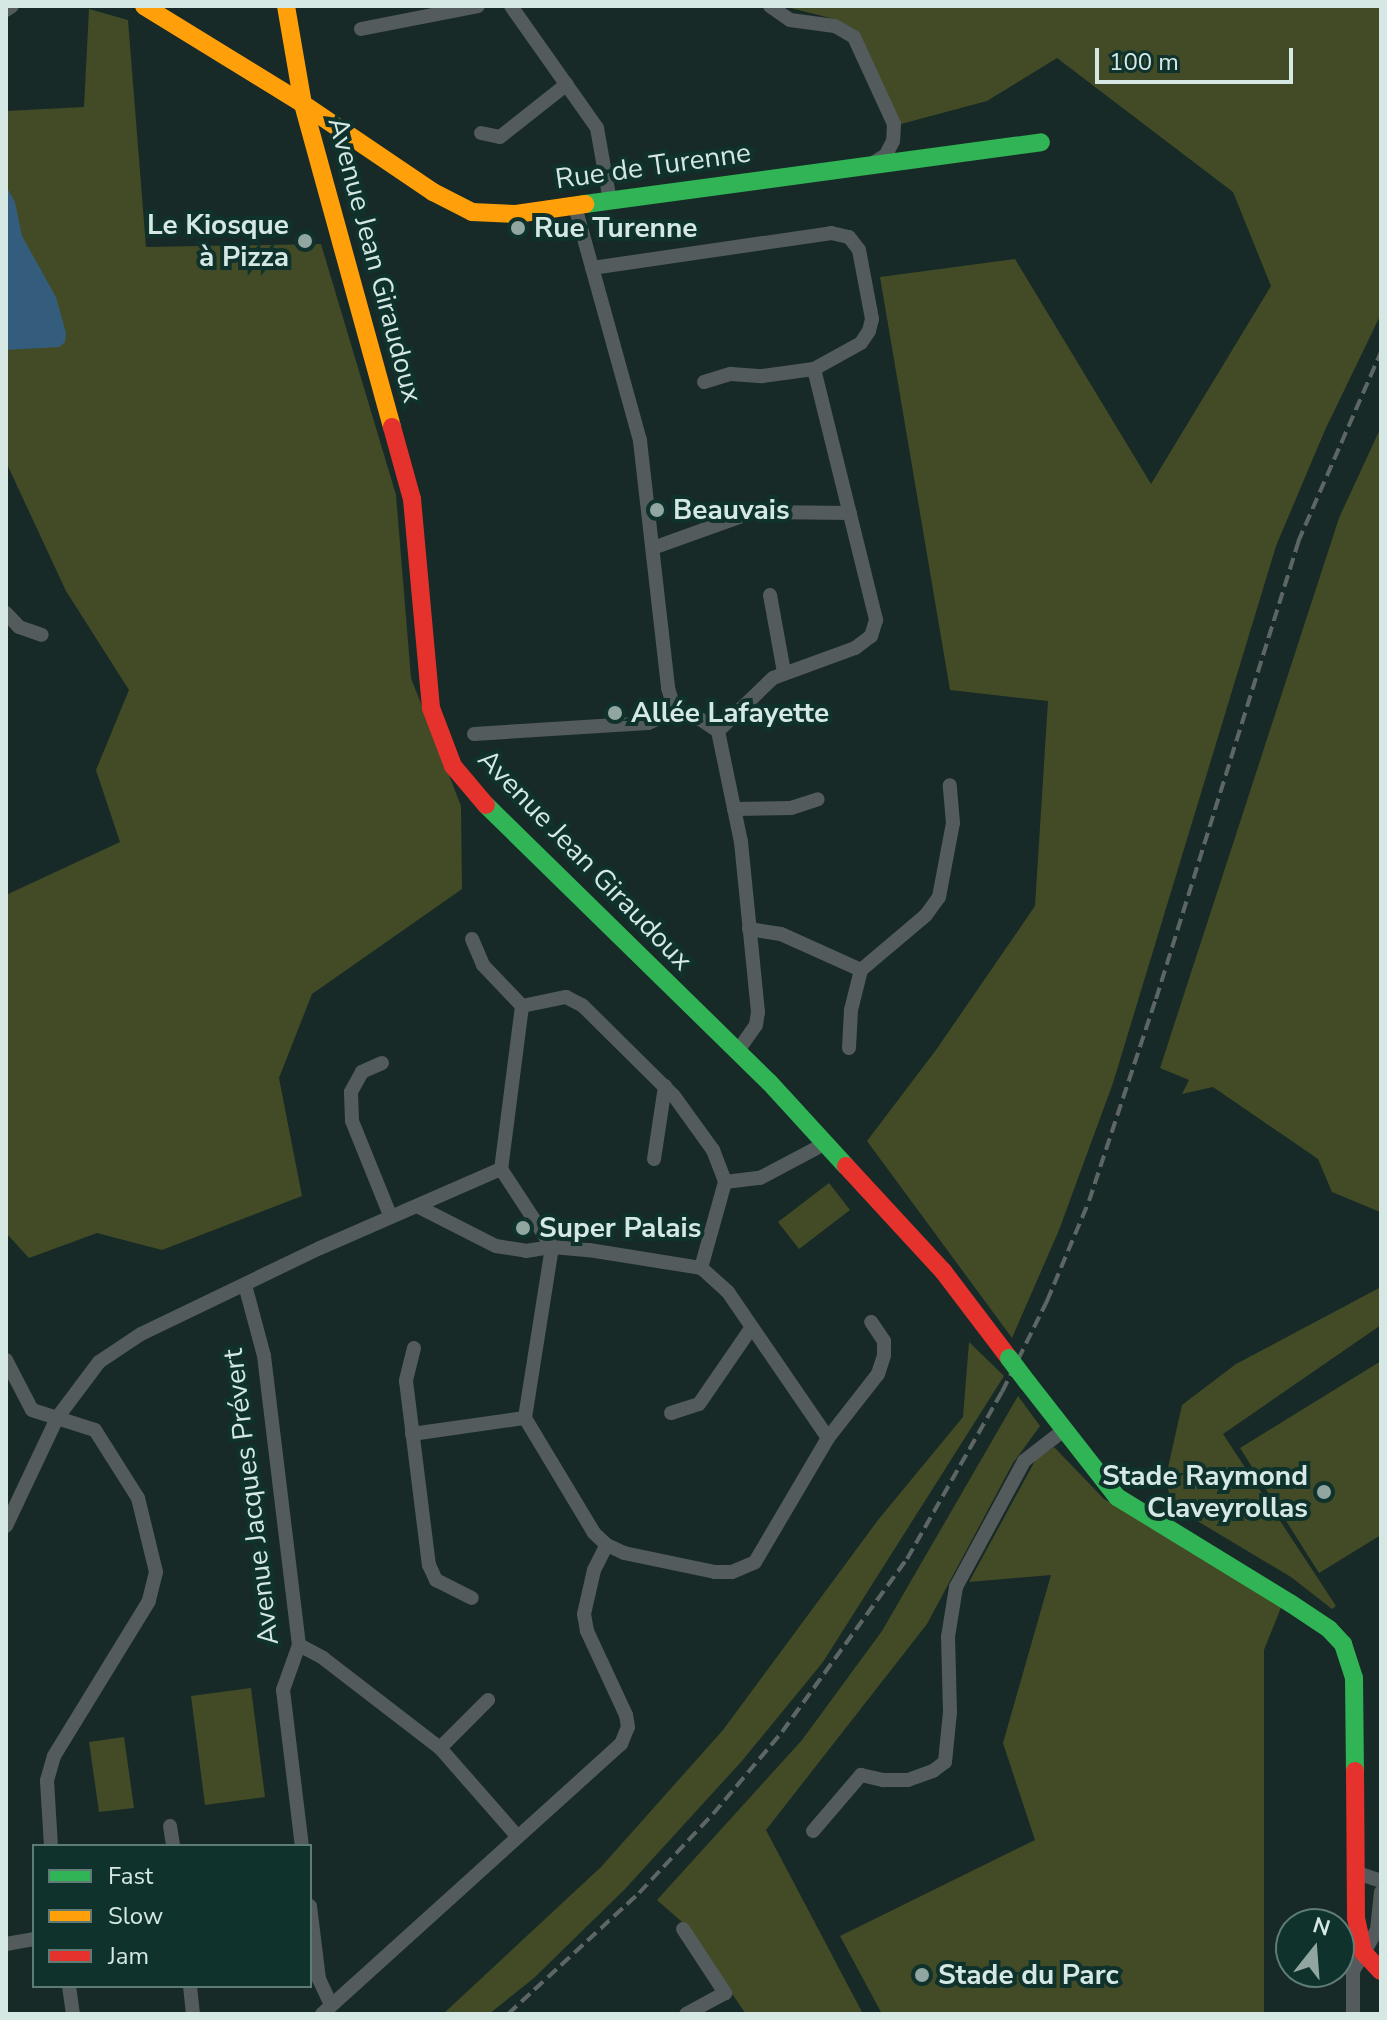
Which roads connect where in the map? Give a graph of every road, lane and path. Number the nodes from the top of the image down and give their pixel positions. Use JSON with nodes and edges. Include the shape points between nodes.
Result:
{"nodes":[{"id":1,"x":12,"y":6,"type":"edge"},
{"id":2,"x":144,"y":6,"type":"edge"},
{"id":3,"x":286,"y":6,"type":"edge"},
{"id":4,"x":478,"y":6,"type":"edge"},
{"id":5,"x":511,"y":6,"type":"edge"},
{"id":6,"x":770,"y":6,"type":"edge"},
{"id":7,"x":6,"y":10,"type":"edge"},
{"id":8,"x":361,"y":29,"type":"dead end"},
{"id":9,"x":567,"y":84,"type":"junction"},
{"id":10,"x":303,"y":104,"type":"junction"},
{"id":11,"x":481,"y":133,"type":"dead end"},
{"id":12,"x":1041,"y":142,"type":"dead end"},
{"id":13,"x":874,"y":162,"type":"junction"},
{"id":14,"x":610,"y":201,"type":"junction"},
{"id":15,"x":575,"y":206,"type":"junction"},
{"id":16,"x":592,"y":268,"type":"junction"},
{"id":17,"x":814,"y":369,"type":"junction"},
{"id":18,"x":704,"y":382,"type":"dead end"},
{"id":19,"x":850,"y":513,"type":"junction"},
{"id":20,"x":653,"y":548,"type":"junction"},
{"id":21,"x":770,"y":595,"type":"dead end"},
{"id":22,"x":6,"y":613,"type":"edge"},
{"id":23,"x":42,"y":635,"type":"dead end"},
{"id":24,"x":784,"y":672,"type":"junction"},
{"id":25,"x":675,"y":711,"type":"junction"},
{"id":26,"x":718,"y":731,"type":"junction"},
{"id":27,"x":474,"y":734,"type":"dead end"},
{"id":28,"x":950,"y":785,"type":"dead end"},
{"id":29,"x":818,"y":799,"type":"dead end"},
{"id":30,"x":734,"y":809,"type":"junction"},
{"id":31,"x":749,"y":929,"type":"junction"},
{"id":32,"x":472,"y":939,"type":"dead end"},
{"id":33,"x":861,"y":970,"type":"junction"},
{"id":34,"x":522,"y":1006,"type":"junction"},
{"id":35,"x":849,"y":1048,"type":"dead end"},
{"id":36,"x":737,"y":1052,"type":"junction"},
{"id":37,"x":382,"y":1063,"type":"dead end"},
{"id":38,"x":665,"y":1086,"type":"junction"},
{"id":39,"x":826,"y":1143,"type":"junction"},
{"id":40,"x":654,"y":1159,"type":"dead end"},
{"id":41,"x":501,"y":1169,"type":"junction"},
{"id":42,"x":725,"y":1182,"type":"junction"},
{"id":43,"x":419,"y":1207,"type":"junction"},
{"id":44,"x":390,"y":1215,"type":"junction"},
{"id":45,"x":552,"y":1247,"type":"junction"},
{"id":46,"x":701,"y":1268,"type":"junction"},
{"id":47,"x":245,"y":1285,"type":"junction"},
{"id":48,"x":871,"y":1322,"type":"dead end"},
{"id":49,"x":752,"y":1327,"type":"junction"},
{"id":50,"x":414,"y":1348,"type":"dead end"},
{"id":51,"x":6,"y":1360,"type":"edge"},
{"id":52,"x":671,"y":1413,"type":"dead end"},
{"id":53,"x":57,"y":1418,"type":"junction"},
{"id":54,"x":525,"y":1418,"type":"junction"},
{"id":55,"x":1064,"y":1430,"type":"junction"},
{"id":56,"x":412,"y":1434,"type":"junction"},
{"id":57,"x":828,"y":1438,"type":"junction"},
{"id":58,"x":6,"y":1526,"type":"edge"},
{"id":59,"x":607,"y":1545,"type":"junction"},
{"id":60,"x":472,"y":1598,"type":"dead end"},
{"id":61,"x":299,"y":1645,"type":"junction"},
{"id":62,"x":488,"y":1700,"type":"dead end"},
{"id":63,"x":440,"y":1748,"type":"junction"},
{"id":64,"x":170,"y":1826,"type":"dead end"},
{"id":65,"x":813,"y":1831,"type":"dead end"},
{"id":66,"x":518,"y":1837,"type":"junction"},
{"id":67,"x":51,"y":1844,"type":"edge"},
{"id":68,"x":173,"y":1844,"type":"edge"},
{"id":69,"x":302,"y":1844,"type":"edge"},
{"id":70,"x":1357,"y":1873,"type":"junction"},
{"id":71,"x":1381,"y":1881,"type":"edge"},
{"id":72,"x":1381,"y":1892,"type":"edge"},
{"id":73,"x":312,"y":1922,"type":"edge"},
{"id":74,"x":683,"y":1929,"type":"dead end"},
{"id":75,"x":32,"y":1939,"type":"edge"},
{"id":76,"x":6,"y":1944,"type":"edge"},
{"id":77,"x":1363,"y":1952,"type":"junction"},
{"id":78,"x":1381,"y":1971,"type":"edge"},
{"id":79,"x":69,"y":1988,"type":"edge"},
{"id":80,"x":190,"y":1988,"type":"edge"},
{"id":81,"x":327,"y":2010,"type":"edge"},
{"id":82,"x":73,"y":2014,"type":"edge"},
{"id":83,"x":193,"y":2014,"type":"edge"},
{"id":84,"x":686,"y":2014,"type":"edge"},
{"id":85,"x":1353,"y":2014,"type":"edge"}],
"edges":[{"from":1,"to":7,"type":"street"},
{"from":2,"to":10,"type":"street","name":"Rue de Turenne"},
{"from":3,"to":10,"type":"street","name":"Avenue Jean Giraudoux"},
{"from":4,"to":8,"type":"street"},
{"from":5,"to":9,"type":"street"},
{"from":6,"to":13,"type":"street","via":[[790,20],[835,26],[854,37],[894,124],[886,155]]},
{"from":9,"to":11,"type":"street","via":[[500,137]]},
{"from":9,"to":14,"type":"street","via":[[597,128]]},
{"from":10,"to":15,"type":"street","name":"Rue de Turenne","via":[[433,192],[472,212],[516,214]]},
{"from":10,"to":36,"type":"street","name":"Avenue Jean Giraudoux","via":[[412,499],[431,708],[453,766],[479,798]]},
{"from":12,"to":13,"type":"street","name":"Rue de Turenne"},
{"from":13,"to":14,"type":"street","name":"Rue de Turenne"},
{"from":14,"to":15,"type":"street","name":"Rue de Turenne"},
{"from":15,"to":16,"type":"street"},
{"from":16,"to":17,"type":"street","via":[[831,233],[849,237],[859,250],[872,319],[869,331],[861,343]]},
{"from":16,"to":20,"type":"street","via":[[640,441]]},
{"from":17,"to":18,"type":"street","via":[[731,374]]},
{"from":17,"to":19,"type":"street"},
{"from":19,"to":20,"type":"street","via":[[753,512]]},
{"from":19,"to":24,"type":"street","via":[[875,607],[871,636],[855,648]]},
{"from":20,"to":25,"type":"street"},
{"from":21,"to":24,"type":"street"},
{"from":22,"to":23,"type":"street","via":[[19,627]]},
{"from":24,"to":26,"type":"street"},
{"from":25,"to":26,"type":"street"},
{"from":25,"to":27,"type":"street","via":[[648,723]]},
{"from":26,"to":30,"type":"street"},
{"from":28,"to":33,"type":"street","via":[[953,823],[939,897],[926,915]]},
{"from":29,"to":30,"type":"street","via":[[791,808]]},
{"from":30,"to":31,"type":"street"},
{"from":31,"to":33,"type":"street","via":[[781,934]]},
{"from":31,"to":36,"type":"street","via":[[758,1012],[756,1025]]},
{"from":32,"to":34,"type":"street","via":[[483,965]]},
{"from":33,"to":35,"type":"street"},
{"from":34,"to":38,"type":"street","via":[[566,997],[582,1005]]},
{"from":34,"to":41,"type":"street"},
{"from":36,"to":39,"type":"street","name":"Avenue Jean Giraudoux"},
{"from":37,"to":44,"type":"street","via":[[362,1072],[351,1092],[352,1121]]},
{"from":38,"to":40,"type":"street"},
{"from":38,"to":42,"type":"street","via":[[713,1150]]},
{"from":39,"to":42,"type":"street","via":[[760,1178]]},
{"from":39,"to":55,"type":"street","name":"Avenue Jean Giraudoux","bridge":true,"via":[[943,1271]]},
{"from":41,"to":43,"type":"street"},
{"from":41,"to":45,"type":"street"},
{"from":42,"to":46,"type":"street"},
{"from":43,"to":44,"type":"street"},
{"from":43,"to":45,"type":"street","via":[[496,1246],[526,1251]]},
{"from":44,"to":47,"type":"street"},
{"from":45,"to":46,"type":"street"},
{"from":45,"to":54,"type":"street"},
{"from":46,"to":49,"type":"street","via":[[728,1292]]},
{"from":47,"to":53,"type":"street","via":[[141,1334],[99,1362]]},
{"from":47,"to":61,"type":"street","name":"Avenue Jacques Prévert","via":[[264,1356]]},
{"from":48,"to":57,"type":"street","via":[[884,1341],[878,1374]]},
{"from":49,"to":52,"type":"street","via":[[699,1404]]},
{"from":49,"to":57,"type":"street"},
{"from":50,"to":56,"type":"street","via":[[406,1381]]},
{"from":51,"to":53,"type":"street","via":[[32,1410]]},
{"from":53,"to":58,"type":"street"},
{"from":53,"to":67,"type":"street","via":[[95,1430],[138,1498],[156,1572],[149,1601],[54,1756],[47,1781]]},
{"from":54,"to":56,"type":"street"},
{"from":54,"to":59,"type":"street","via":[[594,1533]]},
{"from":55,"to":65,"type":"street","via":[[1024,1461],[956,1587],[948,1637],[945,1762],[908,1780],[861,1775]]},
{"from":55,"to":70,"type":"street","name":"Avenue Jean Giraudoux","via":[[1117,1497],[1290,1603],[1343,1644],[1354,1678]]},
{"from":56,"to":60,"type":"street","via":[[429,1565],[436,1580]]},
{"from":57,"to":59,"type":"street","via":[[755,1562],[732,1572],[715,1572]]},
{"from":59,"to":66,"type":"street","via":[[594,1570],[584,1614],[628,1727],[621,1744]]},
{"from":61,"to":63,"type":"street"},
{"from":61,"to":69,"type":"street","name":"Avenue Jacques Prévert","via":[[283,1690]]},
{"from":62,"to":63,"type":"street"},
{"from":63,"to":66,"type":"street"},
{"from":64,"to":68,"type":"street"},
{"from":66,"to":81,"type":"street"},
{"from":70,"to":71,"type":"street"},
{"from":70,"to":77,"type":"street","name":"Avenue Jean Giraudoux","via":[[1356,1918]]},
{"from":72,"to":77,"type":"street","via":[[1377,1930]]},
{"from":73,"to":81,"type":"street"},
{"from":74,"to":84,"type":"street","via":[[725,1993]]},
{"from":75,"to":76,"type":"street"},
{"from":77,"to":78,"type":"street"},
{"from":77,"to":85,"type":"street","via":[[1353,1971]]},
{"from":79,"to":82,"type":"street"},
{"from":80,"to":83,"type":"street"}]}
